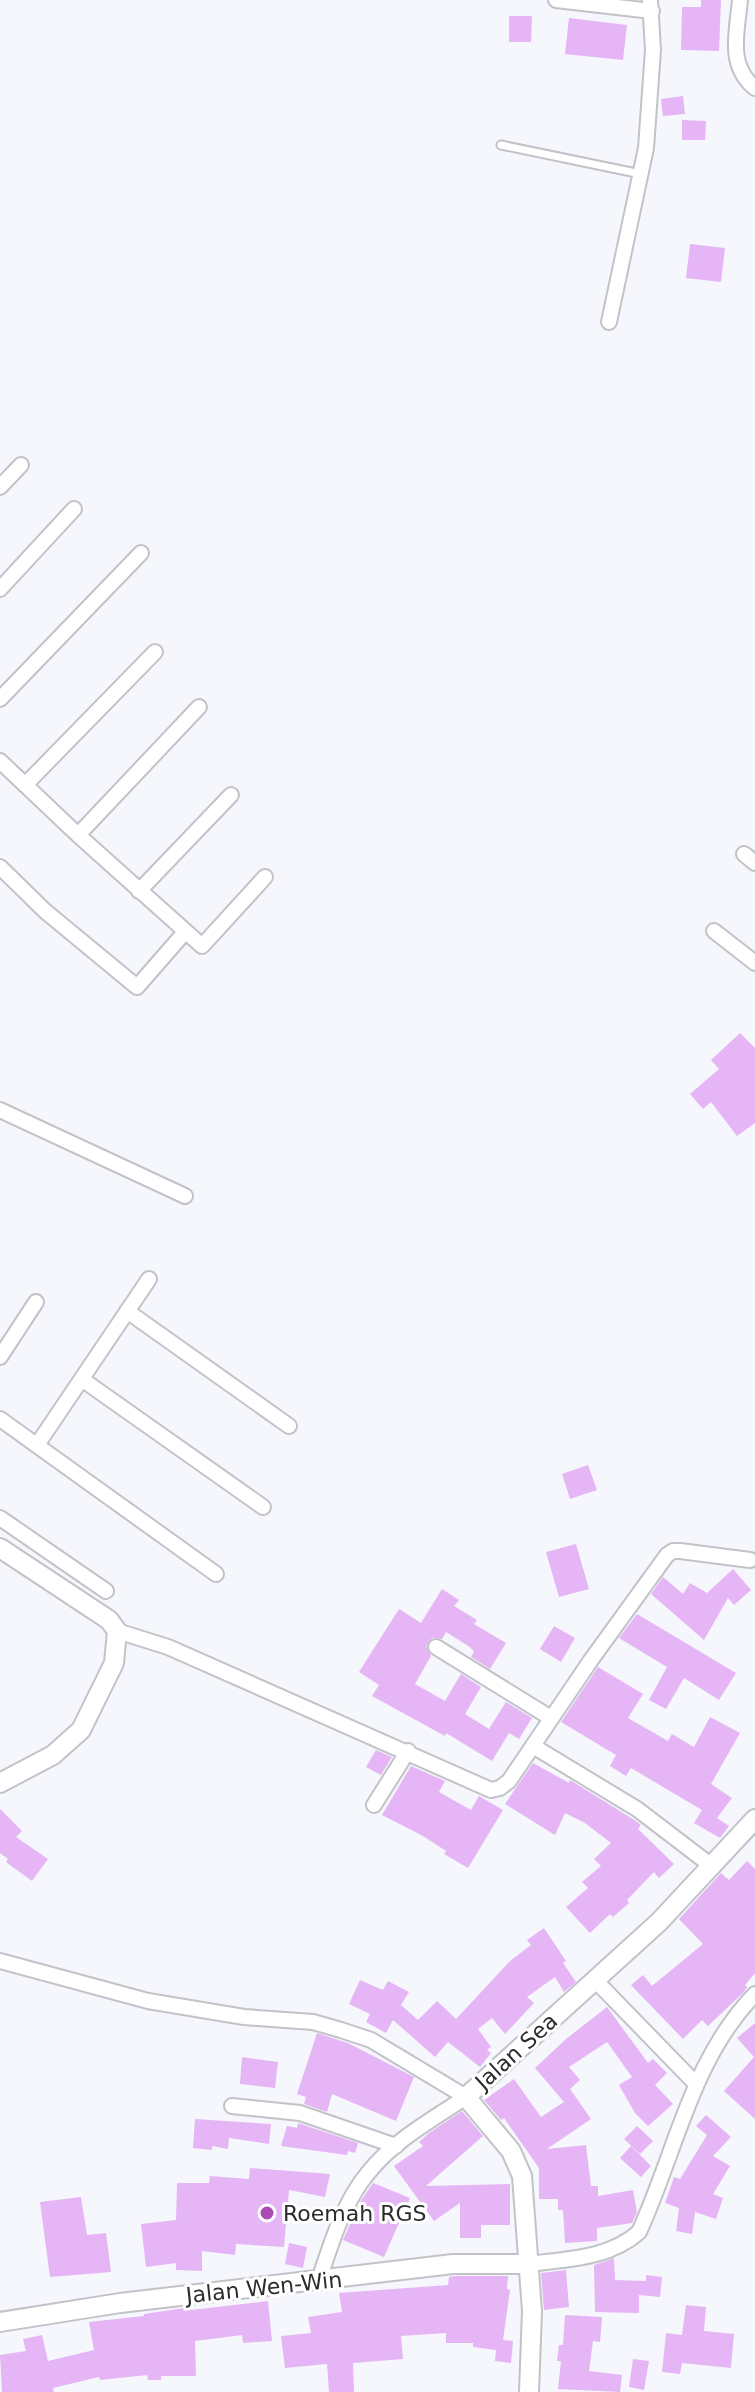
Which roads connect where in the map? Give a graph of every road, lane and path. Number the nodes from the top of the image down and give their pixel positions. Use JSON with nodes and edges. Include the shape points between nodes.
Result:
{"nodes":[{"id":1,"x":556,"y":0,"type":"edge"},
{"id":2,"x":740,"y":0,"type":"edge"},
{"id":3,"x":651,"y":6,"type":"edge"},
{"id":4,"x":755,"y":88,"type":"edge"},
{"id":5,"x":501,"y":145,"type":"dead end"},
{"id":6,"x":641,"y":174,"type":"junction"},
{"id":7,"x":609,"y":322,"type":"dead end"},
{"id":8,"x":21,"y":465,"type":"dead end"},
{"id":9,"x":0,"y":487,"type":"edge"},
{"id":10,"x":74,"y":509,"type":"dead end"},
{"id":11,"x":141,"y":553,"type":"dead end"},
{"id":12,"x":0,"y":589,"type":"edge"},
{"id":13,"x":155,"y":652,"type":"dead end"},
{"id":14,"x":0,"y":699,"type":"edge"},
{"id":15,"x":199,"y":707,"type":"dead end"},
{"id":16,"x":0,"y":761,"type":"edge"},
{"id":17,"x":25,"y":785,"type":"junction"},
{"id":18,"x":231,"y":795,"type":"dead end"},
{"id":19,"x":78,"y":835,"type":"junction"},
{"id":20,"x":0,"y":867,"type":"edge"},
{"id":21,"x":265,"y":877,"type":"dead end"},
{"id":22,"x":139,"y":891,"type":"junction"},
{"id":23,"x":714,"y":931,"type":"dead end"},
{"id":24,"x":185,"y":932,"type":"junction"},
{"id":25,"x":755,"y":963,"type":"edge"},
{"id":26,"x":0,"y":1110,"type":"edge"},
{"id":27,"x":185,"y":1196,"type":"dead end"},
{"id":28,"x":149,"y":1279,"type":"dead end"},
{"id":29,"x":36,"y":1302,"type":"dead end"},
{"id":30,"x":127,"y":1311,"type":"junction"},
{"id":31,"x":0,"y":1357,"type":"edge"},
{"id":32,"x":83,"y":1380,"type":"junction"},
{"id":33,"x":0,"y":1419,"type":"edge"},
{"id":34,"x":289,"y":1426,"type":"dead end"},
{"id":35,"x":37,"y":1445,"type":"junction"},
{"id":36,"x":263,"y":1507,"type":"dead end"},
{"id":37,"x":0,"y":1518,"type":"edge"},
{"id":38,"x":0,"y":1548,"type":"edge"},
{"id":39,"x":750,"y":1560,"type":"dead end"},
{"id":40,"x":216,"y":1574,"type":"dead end"},
{"id":41,"x":106,"y":1591,"type":"dead end"},
{"id":42,"x":117,"y":1631,"type":"junction"},
{"id":43,"x":436,"y":1647,"type":"dead end"},
{"id":44,"x":551,"y":1718,"type":"junction"},
{"id":45,"x":533,"y":1746,"type":"junction"},
{"id":46,"x":408,"y":1751,"type":"junction"},
{"id":47,"x":0,"y":1783,"type":"edge"},
{"id":48,"x":374,"y":1805,"type":"dead end"},
{"id":49,"x":755,"y":1819,"type":"edge"},
{"id":50,"x":713,"y":1867,"type":"junction"},
{"id":51,"x":0,"y":1961,"type":"edge"},
{"id":52,"x":595,"y":1980,"type":"junction"},
{"id":53,"x":755,"y":1994,"type":"edge"},
{"id":54,"x":696,"y":2084,"type":"junction"},
{"id":55,"x":466,"y":2097,"type":"junction"},
{"id":56,"x":232,"y":2106,"type":"dead end"},
{"id":57,"x":396,"y":2146,"type":"junction"},
{"id":58,"x":529,"y":2264,"type":"junction"},
{"id":59,"x":319,"y":2280,"type":"junction"},
{"id":60,"x":0,"y":2322,"type":"edge"},
{"id":61,"x":529,"y":2392,"type":"edge"}],
"edges":[{"from":1,"to":3,"type":"street"},
{"from":2,"to":4,"type":"street","via":[[736,59],[741,74]]},
{"from":3,"to":6,"type":"street","via":[[653,50]]},
{"from":5,"to":6,"type":"lane"},
{"from":6,"to":7,"type":"street"},
{"from":8,"to":9,"type":"street"},
{"from":10,"to":12,"type":"street"},
{"from":11,"to":14,"type":"street"},
{"from":13,"to":17,"type":"street"},
{"from":15,"to":19,"type":"street"},
{"from":16,"to":17,"type":"street"},
{"from":17,"to":19,"type":"street"},
{"from":18,"to":22,"type":"street"},
{"from":19,"to":22,"type":"street"},
{"from":20,"to":24,"type":"street","via":[[137,987]]},
{"from":21,"to":24,"type":"street","via":[[202,946]]},
{"from":22,"to":24,"type":"street"},
{"from":23,"to":25,"type":"street"},
{"from":26,"to":27,"type":"street"},
{"from":28,"to":30,"type":"street"},
{"from":29,"to":31,"type":"street"},
{"from":30,"to":32,"type":"street"},
{"from":30,"to":34,"type":"street"},
{"from":32,"to":35,"type":"street"},
{"from":32,"to":36,"type":"street"},
{"from":33,"to":35,"type":"street"},
{"from":35,"to":40,"type":"street"},
{"from":37,"to":41,"type":"street"},
{"from":38,"to":42,"type":"street","via":[[101,1614]]},
{"from":39,"to":44,"type":"street","via":[[680,1551],[667,1555]]},
{"from":42,"to":46,"type":"street","via":[[168,1647]]},
{"from":42,"to":47,"type":"street","via":[[114,1663],[81,1730],[53,1755]]},
{"from":43,"to":44,"type":"street"},
{"from":44,"to":45,"type":"street"},
{"from":45,"to":46,"type":"street","via":[[509,1781],[491,1790]]},
{"from":45,"to":50,"type":"street","via":[[637,1809]]},
{"from":46,"to":48,"type":"street"},
{"from":49,"to":50,"type":"street","name":"Jalan Sea"},
{"from":50,"to":52,"type":"street","name":"Jalan Sea"},
{"from":51,"to":55,"type":"street","via":[[148,2001],[341,2030],[371,2040]]},
{"from":52,"to":54,"type":"street"},
{"from":52,"to":55,"type":"street","name":"Jalan Sea"},
{"from":53,"to":54,"type":"street","via":[[717,2042]]},
{"from":54,"to":58,"type":"street","via":[[639,2232],[611,2250]]},
{"from":55,"to":57,"type":"street"},
{"from":55,"to":58,"type":"street","name":"Jalan Sea","via":[[519,2164]]},
{"from":56,"to":57,"type":"street","via":[[300,2113]]},
{"from":57,"to":59,"type":"street","via":[[358,2185]]},
{"from":58,"to":59,"type":"street","name":"Jalan Wen-Win","via":[[453,2264]]},
{"from":58,"to":61,"type":"street","name":"Jalan Sea"},
{"from":59,"to":60,"type":"street","name":"Jalan Wen-Win"}]}
